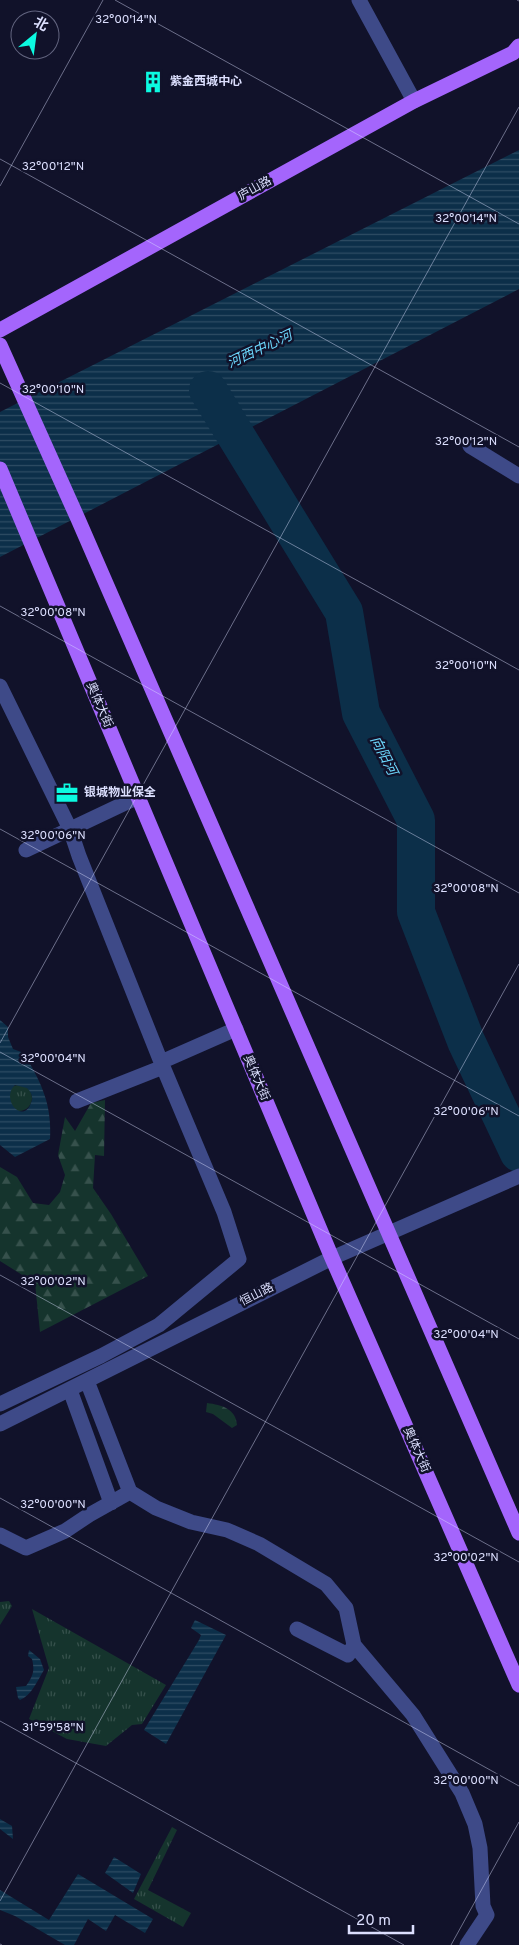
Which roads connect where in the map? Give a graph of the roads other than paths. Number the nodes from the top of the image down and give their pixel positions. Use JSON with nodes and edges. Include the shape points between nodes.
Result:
{"nodes":[{"id":1,"x":360,"y":0,"type":"edge"},
{"id":2,"x":517,"y":50,"type":"edge"},
{"id":3,"x":414,"y":101,"type":"junction"},
{"id":4,"x":0,"y":330,"type":"edge"},
{"id":5,"x":0,"y":345,"type":"edge"},
{"id":6,"x":470,"y":446,"type":"dead end"},
{"id":7,"x":0,"y":469,"type":"edge"},
{"id":8,"x":519,"y":476,"type":"edge"},
{"id":9,"x":0,"y":686,"type":"edge"},
{"id":10,"x":138,"y":797,"type":"junction"},
{"id":11,"x":70,"y":829,"type":"junction"},
{"id":12,"x":26,"y":850,"type":"dead end"},
{"id":13,"x":236,"y":1029,"type":"junction"},
{"id":14,"x":162,"y":1065,"type":"junction"},
{"id":15,"x":77,"y":1101,"type":"dead end"},
{"id":16,"x":519,"y":1176,"type":"edge"},
{"id":17,"x":389,"y":1233,"type":"junction"},
{"id":18,"x":332,"y":1258,"type":"junction"},
{"id":19,"x":87,"y":1381,"type":"junction"},
{"id":20,"x":70,"y":1390,"type":"junction"},
{"id":21,"x":0,"y":1404,"type":"edge"},
{"id":22,"x":0,"y":1424,"type":"edge"},
{"id":23,"x":130,"y":1492,"type":"junction"},
{"id":24,"x":111,"y":1503,"type":"junction"},
{"id":25,"x":519,"y":1532,"type":"edge"},
{"id":26,"x":0,"y":1535,"type":"edge"},
{"id":27,"x":297,"y":1629,"type":"dead end"},
{"id":28,"x":354,"y":1645,"type":"junction"},
{"id":29,"x":519,"y":1685,"type":"edge"},
{"id":30,"x":468,"y":1945,"type":"edge"}],
"edges":[{"from":1,"to":3,"type":"street"},
{"from":2,"to":3,"type":"main road","name":"庐山路"},
{"from":3,"to":4,"type":"main road","name":"庐山路"},
{"from":5,"to":17,"type":"main road"},
{"from":6,"to":8,"type":"street"},
{"from":7,"to":10,"type":"main road","name":"奥体大街"},
{"from":9,"to":11,"type":"street"},
{"from":10,"to":11,"type":"street"},
{"from":10,"to":13,"type":"main road","name":"奥体大街"},
{"from":11,"to":12,"type":"street"},
{"from":11,"to":14,"type":"street"},
{"from":13,"to":14,"type":"street"},
{"from":13,"to":18,"type":"main road","name":"奥体大街"},
{"from":14,"to":15,"type":"street"},
{"from":14,"to":21,"type":"street","via":[[224,1212],[239,1259],[159,1325]]},
{"from":16,"to":17,"type":"street","name":"恒山路"},
{"from":17,"to":18,"type":"street","name":"恒山路"},
{"from":17,"to":25,"type":"main road"},
{"from":18,"to":19,"type":"street","name":"恒山路"},
{"from":18,"to":29,"type":"main road","name":"奥体大街"},
{"from":19,"to":20,"type":"street","name":"恒山路"},
{"from":19,"to":23,"type":"street"},
{"from":20,"to":22,"type":"street","name":"恒山路"},
{"from":20,"to":24,"type":"street"},
{"from":23,"to":24,"type":"street"},
{"from":23,"to":28,"type":"street","via":[[156,1508],[259,1544],[326,1584],[346,1608]]},
{"from":24,"to":26,"type":"street","via":[[65,1531],[26,1548]]},
{"from":27,"to":28,"type":"street","via":[[348,1655]]},
{"from":28,"to":30,"type":"street","via":[[413,1715],[458,1787],[475,1824],[480,1848],[483,1906],[487,1915]]}]}
